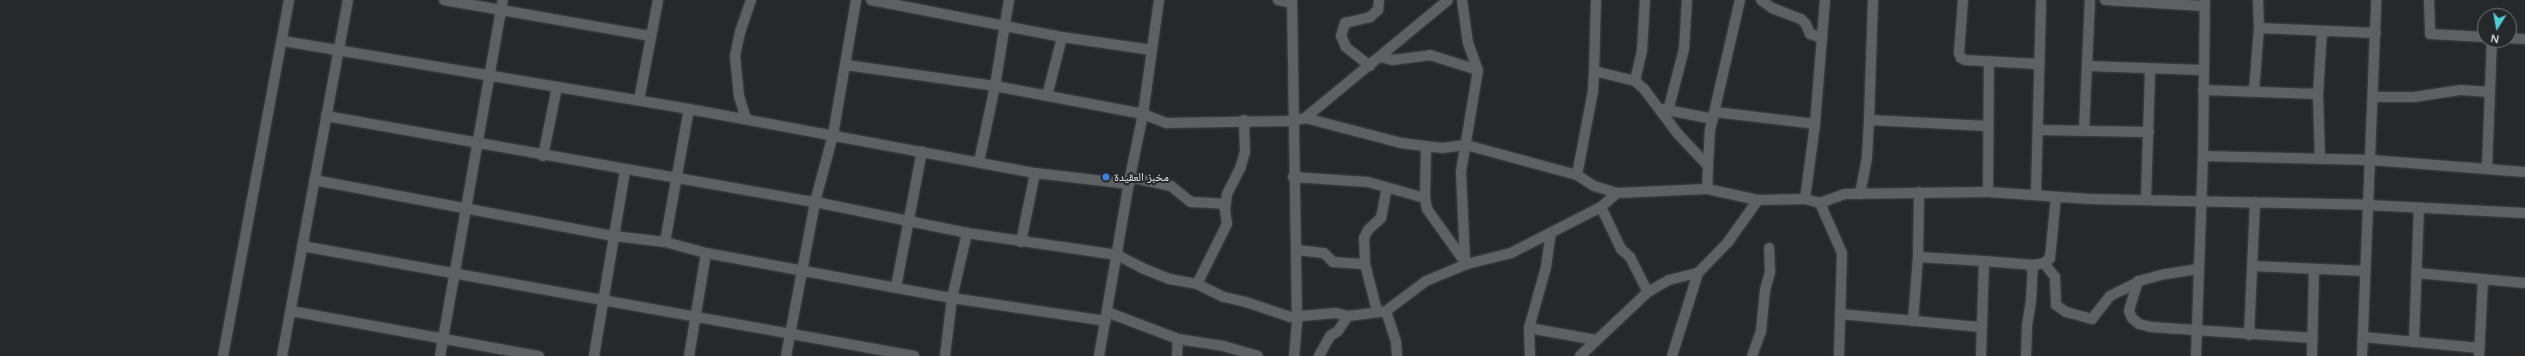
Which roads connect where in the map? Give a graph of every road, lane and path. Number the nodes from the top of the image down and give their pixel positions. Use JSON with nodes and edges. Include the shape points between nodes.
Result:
{"nodes":[{"id":1,"x":289,"y":0,"type":"edge"},
{"id":2,"x":348,"y":0,"type":"edge"},
{"id":3,"x":444,"y":0,"type":"edge"},
{"id":4,"x":658,"y":0,"type":"edge"},
{"id":5,"x":751,"y":0,"type":"edge"},
{"id":6,"x":856,"y":0,"type":"edge"},
{"id":7,"x":872,"y":0,"type":"edge"},
{"id":8,"x":1008,"y":0,"type":"edge"},
{"id":9,"x":1159,"y":0,"type":"edge"},
{"id":10,"x":1278,"y":0,"type":"edge"},
{"id":11,"x":1379,"y":0,"type":"edge"},
{"id":12,"x":1448,"y":0,"type":"edge"},
{"id":13,"x":1462,"y":0,"type":"edge"},
{"id":14,"x":1596,"y":0,"type":"edge"},
{"id":15,"x":1645,"y":0,"type":"edge"},
{"id":16,"x":1687,"y":0,"type":"edge"},
{"id":17,"x":1740,"y":0,"type":"edge"},
{"id":18,"x":1761,"y":0,"type":"edge"},
{"id":19,"x":1825,"y":0,"type":"edge"},
{"id":20,"x":1873,"y":0,"type":"edge"},
{"id":21,"x":1963,"y":0,"type":"edge"},
{"id":22,"x":2041,"y":0,"type":"edge"},
{"id":23,"x":2090,"y":0,"type":"edge"},
{"id":24,"x":2105,"y":0,"type":"edge"},
{"id":25,"x":2258,"y":0,"type":"edge"},
{"id":26,"x":2376,"y":0,"type":"edge"},
{"id":27,"x":2429,"y":0,"type":"edge"},
{"id":28,"x":2136,"y":1,"type":"edge"},
{"id":29,"x":1292,"y":2,"type":"edge"},
{"id":30,"x":2204,"y":3,"type":"edge"},
{"id":31,"x":503,"y":4,"type":"edge"},
{"id":32,"x":1003,"y":25,"type":"junction"},
{"id":33,"x":2259,"y":28,"type":"junction"},
{"id":34,"x":2322,"y":31,"type":"junction"},
{"id":35,"x":2376,"y":33,"type":"junction"},
{"id":36,"x":651,"y":36,"type":"junction"},
{"id":37,"x":1062,"y":36,"type":"junction"},
{"id":38,"x":2477,"y":37,"type":"edge"},
{"id":39,"x":1822,"y":38,"type":"junction"},
{"id":40,"x":282,"y":40,"type":"junction"},
{"id":41,"x":339,"y":48,"type":"junction"},
{"id":42,"x":2492,"y":48,"type":"edge"},
{"id":43,"x":1152,"y":50,"type":"junction"},
{"id":44,"x":1381,"y":57,"type":"junction"},
{"id":45,"x":1989,"y":62,"type":"junction"},
{"id":46,"x":2038,"y":64,"type":"junction"},
{"id":47,"x":846,"y":65,"type":"junction"},
{"id":48,"x":1370,"y":66,"type":"junction"},
{"id":49,"x":2087,"y":66,"type":"junction"},
{"id":50,"x":1478,"y":70,"type":"junction"},
{"id":51,"x":2150,"y":70,"type":"junction"},
{"id":52,"x":2203,"y":70,"type":"junction"},
{"id":53,"x":1594,"y":71,"type":"junction"},
{"id":54,"x":489,"y":77,"type":"junction"},
{"id":55,"x":1635,"y":81,"type":"junction"},
{"id":56,"x":995,"y":86,"type":"junction"},
{"id":57,"x":557,"y":87,"type":"junction"},
{"id":58,"x":2203,"y":90,"type":"junction"},
{"id":59,"x":2254,"y":91,"type":"junction"},
{"id":60,"x":2490,"y":92,"type":"junction"},
{"id":61,"x":2318,"y":94,"type":"junction"},
{"id":62,"x":1047,"y":96,"type":"junction"},
{"id":63,"x":2373,"y":97,"type":"junction"},
{"id":64,"x":640,"y":100,"type":"junction"},
{"id":65,"x":689,"y":109,"type":"junction"},
{"id":66,"x":1665,"y":110,"type":"junction"},
{"id":67,"x":1143,"y":114,"type":"junction"},
{"id":68,"x":1714,"y":115,"type":"junction"},
{"id":69,"x":326,"y":116,"type":"junction"},
{"id":70,"x":1305,"y":118,"type":"junction"},
{"id":71,"x":746,"y":119,"type":"junction"},
{"id":72,"x":1244,"y":120,"type":"junction"},
{"id":73,"x":1869,"y":120,"type":"junction"},
{"id":74,"x":1293,"y":121,"type":"junction"},
{"id":75,"x":1815,"y":124,"type":"junction"},
{"id":76,"x":1988,"y":126,"type":"junction"},
{"id":77,"x":2038,"y":130,"type":"junction"},
{"id":78,"x":2084,"y":131,"type":"junction"},
{"id":79,"x":2149,"y":132,"type":"junction"},
{"id":80,"x":833,"y":135,"type":"junction"},
{"id":81,"x":477,"y":144,"type":"junction"},
{"id":82,"x":1466,"y":145,"type":"junction"},
{"id":83,"x":1426,"y":146,"type":"junction"},
{"id":84,"x":922,"y":151,"type":"junction"},
{"id":85,"x":543,"y":156,"type":"junction"},
{"id":86,"x":2203,"y":156,"type":"junction"},
{"id":87,"x":2320,"y":159,"type":"junction"},
{"id":88,"x":2371,"y":160,"type":"junction"},
{"id":89,"x":979,"y":162,"type":"junction"},
{"id":90,"x":1708,"y":166,"type":"junction"},
{"id":91,"x":2487,"y":168,"type":"junction"},
{"id":92,"x":626,"y":170,"type":"junction"},
{"id":93,"x":2525,"y":172,"type":"edge"},
{"id":94,"x":1035,"y":173,"type":"junction"},
{"id":95,"x":1577,"y":175,"type":"junction"},
{"id":96,"x":1293,"y":177,"type":"junction"},
{"id":97,"x":677,"y":179,"type":"junction"},
{"id":98,"x":314,"y":180,"type":"junction"},
{"id":99,"x":1129,"y":181,"type":"junction"},
{"id":100,"x":1387,"y":188,"type":"junction"},
{"id":101,"x":1707,"y":189,"type":"junction"},
{"id":102,"x":1919,"y":192,"type":"junction"},
{"id":103,"x":1988,"y":192,"type":"junction"},
{"id":104,"x":1617,"y":193,"type":"junction"},
{"id":105,"x":1860,"y":194,"type":"junction"},
{"id":106,"x":2036,"y":194,"type":"junction"},
{"id":107,"x":2056,"y":197,"type":"junction"},
{"id":108,"x":1425,"y":198,"type":"junction"},
{"id":109,"x":1805,"y":199,"type":"junction"},
{"id":110,"x":2146,"y":199,"type":"junction"},
{"id":111,"x":1758,"y":200,"type":"junction"},
{"id":112,"x":2200,"y":200,"type":"junction"},
{"id":113,"x":815,"y":202,"type":"junction"},
{"id":114,"x":2255,"y":202,"type":"junction"},
{"id":115,"x":1820,"y":203,"type":"junction"},
{"id":116,"x":1225,"y":204,"type":"junction"},
{"id":117,"x":2368,"y":205,"type":"junction"},
{"id":118,"x":1601,"y":207,"type":"junction"},
{"id":119,"x":2419,"y":208,"type":"junction"},
{"id":120,"x":465,"y":209,"type":"junction"},
{"id":121,"x":2525,"y":213,"type":"edge"},
{"id":122,"x":910,"y":220,"type":"junction"},
{"id":123,"x":967,"y":232,"type":"junction"},
{"id":124,"x":1551,"y":232,"type":"junction"},
{"id":125,"x":614,"y":236,"type":"junction"},
{"id":126,"x":665,"y":242,"type":"junction"},
{"id":127,"x":1021,"y":242,"type":"junction"},
{"id":128,"x":302,"y":246,"type":"junction"},
{"id":129,"x":1770,"y":248,"type":"dead end"},
{"id":130,"x":1296,"y":250,"type":"junction"},
{"id":131,"x":706,"y":253,"type":"junction"},
{"id":132,"x":1118,"y":255,"type":"junction"},
{"id":133,"x":1918,"y":257,"type":"junction"},
{"id":134,"x":1984,"y":262,"type":"junction"},
{"id":135,"x":1466,"y":263,"type":"junction"},
{"id":136,"x":1365,"y":264,"type":"junction"},
{"id":137,"x":2044,"y":264,"type":"junction"},
{"id":138,"x":2033,"y":265,"type":"junction"},
{"id":139,"x":2252,"y":266,"type":"junction"},
{"id":140,"x":2198,"y":269,"type":"junction"},
{"id":141,"x":2314,"y":269,"type":"junction"},
{"id":142,"x":802,"y":270,"type":"junction"},
{"id":143,"x":2364,"y":272,"type":"junction"},
{"id":144,"x":1698,"y":273,"type":"junction"},
{"id":145,"x":2417,"y":273,"type":"junction"},
{"id":146,"x":453,"y":275,"type":"junction"},
{"id":147,"x":2483,"y":279,"type":"junction"},
{"id":148,"x":2137,"y":283,"type":"junction"},
{"id":149,"x":2525,"y":283,"type":"edge"},
{"id":150,"x":1196,"y":284,"type":"junction"},
{"id":151,"x":896,"y":287,"type":"junction"},
{"id":152,"x":1648,"y":292,"type":"junction"},
{"id":153,"x":952,"y":298,"type":"junction"},
{"id":154,"x":602,"y":301,"type":"junction"},
{"id":155,"x":291,"y":311,"type":"junction"},
{"id":156,"x":1382,"y":311,"type":"junction"},
{"id":157,"x":1840,"y":314,"type":"junction"},
{"id":158,"x":1106,"y":316,"type":"junction"},
{"id":159,"x":1297,"y":316,"type":"junction"},
{"id":160,"x":1348,"y":316,"type":"junction"},
{"id":161,"x":696,"y":317,"type":"junction"},
{"id":162,"x":1913,"y":321,"type":"junction"},
{"id":163,"x":1981,"y":327,"type":"junction"},
{"id":164,"x":1529,"y":328,"type":"junction"},
{"id":165,"x":2196,"y":332,"type":"junction"},
{"id":166,"x":790,"y":334,"type":"junction"},
{"id":167,"x":2249,"y":335,"type":"junction"},
{"id":168,"x":2363,"y":337,"type":"junction"},
{"id":169,"x":2313,"y":338,"type":"junction"},
{"id":170,"x":442,"y":339,"type":"junction"},
{"id":171,"x":1178,"y":339,"type":"junction"},
{"id":172,"x":1596,"y":340,"type":"junction"},
{"id":173,"x":2414,"y":342,"type":"junction"},
{"id":174,"x":2479,"y":352,"type":"edge"},
{"id":175,"x":223,"y":356,"type":"edge"},
{"id":176,"x":282,"y":356,"type":"edge"},
{"id":177,"x":440,"y":356,"type":"edge"},
{"id":178,"x":539,"y":356,"type":"edge"},
{"id":179,"x":594,"y":356,"type":"edge"},
{"id":180,"x":689,"y":356,"type":"edge"},
{"id":181,"x":786,"y":356,"type":"edge"},
{"id":182,"x":914,"y":356,"type":"edge"},
{"id":183,"x":945,"y":356,"type":"edge"},
{"id":184,"x":1099,"y":356,"type":"edge"},
{"id":185,"x":1177,"y":356,"type":"edge"},
{"id":186,"x":1258,"y":356,"type":"edge"},
{"id":187,"x":1294,"y":356,"type":"edge"},
{"id":188,"x":1319,"y":356,"type":"edge"},
{"id":189,"x":1397,"y":356,"type":"edge"},
{"id":190,"x":1530,"y":356,"type":"edge"},
{"id":191,"x":1580,"y":356,"type":"edge"},
{"id":192,"x":1672,"y":356,"type":"edge"},
{"id":193,"x":1752,"y":356,"type":"edge"},
{"id":194,"x":1761,"y":356,"type":"edge"},
{"id":195,"x":1839,"y":356,"type":"edge"},
{"id":196,"x":1981,"y":356,"type":"edge"},
{"id":197,"x":2026,"y":356,"type":"edge"},
{"id":198,"x":2196,"y":356,"type":"edge"},
{"id":199,"x":2312,"y":356,"type":"edge"},
{"id":200,"x":2362,"y":356,"type":"edge"}],
"edges":[{"from":1,"to":40,"type":"street"},
{"from":2,"to":41,"type":"street"},
{"from":3,"to":31,"type":"street"},
{"from":4,"to":36,"type":"street"},
{"from":5,"to":71,"type":"street","via":[[735,56],[739,96]]},
{"from":6,"to":47,"type":"street"},
{"from":7,"to":32,"type":"street"},
{"from":8,"to":32,"type":"street"},
{"from":9,"to":43,"type":"street"},
{"from":10,"to":29,"type":"street"},
{"from":11,"to":48,"type":"street","via":[[1378,10],[1370,17],[1345,23],[1341,36],[1346,47]]},
{"from":12,"to":44,"type":"street"},
{"from":13,"to":50,"type":"street","via":[[1468,43]]},
{"from":14,"to":53,"type":"street"},
{"from":15,"to":55,"type":"street","via":[[1642,50]]},
{"from":16,"to":66,"type":"street","via":[[1684,49]]},
{"from":17,"to":68,"type":"street"},
{"from":18,"to":39,"type":"street","via":[[1772,8],[1801,19],[1810,34]]},
{"from":19,"to":39,"type":"street"},
{"from":20,"to":73,"type":"street"},
{"from":21,"to":45,"type":"street","via":[[1958,53],[1965,60]]},
{"from":22,"to":46,"type":"street"},
{"from":23,"to":49,"type":"street"},
{"from":24,"to":28,"type":"street"},
{"from":25,"to":33,"type":"street"},
{"from":26,"to":35,"type":"street"},
{"from":27,"to":38,"type":"street","via":[[2430,34]]},
{"from":28,"to":30,"type":"street"},
{"from":29,"to":74,"type":"street"},
{"from":30,"to":52,"type":"street"},
{"from":31,"to":36,"type":"street"},
{"from":31,"to":54,"type":"street"},
{"from":32,"to":37,"type":"street"},
{"from":32,"to":56,"type":"street"},
{"from":33,"to":34,"type":"street"},
{"from":33,"to":59,"type":"street"},
{"from":34,"to":35,"type":"street"},
{"from":34,"to":61,"type":"street"},
{"from":35,"to":63,"type":"street"},
{"from":36,"to":64,"type":"street"},
{"from":37,"to":43,"type":"street"},
{"from":37,"to":62,"type":"street"},
{"from":39,"to":75,"type":"street"},
{"from":40,"to":41,"type":"street"},
{"from":40,"to":175,"type":"street"},
{"from":41,"to":54,"type":"street"},
{"from":41,"to":69,"type":"street"},
{"from":42,"to":60,"type":"street"},
{"from":43,"to":67,"type":"street"},
{"from":44,"to":48,"type":"street"},
{"from":44,"to":50,"type":"street","via":[[1392,60],[1430,55]]},
{"from":45,"to":46,"type":"street"},
{"from":45,"to":76,"type":"street"},
{"from":46,"to":77,"type":"street"},
{"from":47,"to":56,"type":"street"},
{"from":47,"to":80,"type":"street"},
{"from":48,"to":70,"type":"street"},
{"from":49,"to":51,"type":"street"},
{"from":49,"to":78,"type":"street"},
{"from":50,"to":82,"type":"street"},
{"from":51,"to":52,"type":"street"},
{"from":51,"to":79,"type":"street"},
{"from":52,"to":58,"type":"street"},
{"from":53,"to":55,"type":"street"},
{"from":53,"to":95,"type":"street"},
{"from":54,"to":57,"type":"street"},
{"from":54,"to":81,"type":"street"},
{"from":55,"to":66,"type":"street"},
{"from":56,"to":62,"type":"street"},
{"from":56,"to":89,"type":"street"},
{"from":57,"to":64,"type":"street"},
{"from":57,"to":85,"type":"street"},
{"from":58,"to":59,"type":"street"},
{"from":58,"to":86,"type":"street"},
{"from":59,"to":61,"type":"street"},
{"from":60,"to":63,"type":"street","via":[[2461,90],[2414,97]]},
{"from":60,"to":91,"type":"street"},
{"from":61,"to":87,"type":"street"},
{"from":62,"to":67,"type":"street"},
{"from":63,"to":88,"type":"street"},
{"from":64,"to":65,"type":"street"},
{"from":65,"to":71,"type":"street"},
{"from":65,"to":97,"type":"street"},
{"from":66,"to":68,"type":"street"},
{"from":66,"to":90,"type":"street","via":[[1678,134]]},
{"from":67,"to":72,"type":"street","via":[[1171,123]]},
{"from":67,"to":99,"type":"street"},
{"from":68,"to":75,"type":"street"},
{"from":68,"to":90,"type":"street"},
{"from":69,"to":81,"type":"street"},
{"from":69,"to":98,"type":"street"},
{"from":70,"to":74,"type":"street"},
{"from":70,"to":83,"type":"street","via":[[1401,143]]},
{"from":71,"to":80,"type":"street"},
{"from":72,"to":74,"type":"street"},
{"from":72,"to":116,"type":"street","via":[[1245,152]]},
{"from":73,"to":76,"type":"street"},
{"from":73,"to":105,"type":"street"},
{"from":74,"to":96,"type":"street"},
{"from":75,"to":109,"type":"street"},
{"from":76,"to":103,"type":"street"},
{"from":77,"to":78,"type":"street"},
{"from":77,"to":106,"type":"street"},
{"from":78,"to":79,"type":"street"},
{"from":79,"to":110,"type":"street"},
{"from":80,"to":84,"type":"street"},
{"from":80,"to":113,"type":"street"},
{"from":81,"to":85,"type":"street"},
{"from":81,"to":120,"type":"street"},
{"from":82,"to":83,"type":"street","via":[[1442,148]]},
{"from":82,"to":95,"type":"street"},
{"from":82,"to":135,"type":"street","via":[[1461,172]]},
{"from":83,"to":108,"type":"street"},
{"from":84,"to":89,"type":"street"},
{"from":84,"to":122,"type":"street"},
{"from":85,"to":92,"type":"street"},
{"from":86,"to":87,"type":"street"},
{"from":86,"to":112,"type":"street"},
{"from":87,"to":88,"type":"street"},
{"from":88,"to":91,"type":"street"},
{"from":88,"to":117,"type":"street"},
{"from":89,"to":94,"type":"street"},
{"from":90,"to":101,"type":"street"},
{"from":91,"to":93,"type":"street"},
{"from":92,"to":97,"type":"street"},
{"from":92,"to":125,"type":"street"},
{"from":94,"to":99,"type":"street"},
{"from":94,"to":127,"type":"street"},
{"from":95,"to":104,"type":"street","via":[[1594,186]]},
{"from":96,"to":100,"type":"street","via":[[1353,180]]},
{"from":96,"to":130,"type":"street"},
{"from":97,"to":113,"type":"street"},
{"from":97,"to":126,"type":"street"},
{"from":98,"to":120,"type":"street"},
{"from":98,"to":128,"type":"street"},
{"from":99,"to":116,"type":"street","via":[[1171,186],[1191,202]]},
{"from":99,"to":132,"type":"street"},
{"from":100,"to":108,"type":"street"},
{"from":100,"to":136,"type":"street","via":[[1381,218],[1365,233]]},
{"from":101,"to":104,"type":"street"},
{"from":101,"to":111,"type":"street"},
{"from":102,"to":103,"type":"street"},
{"from":102,"to":105,"type":"street"},
{"from":102,"to":133,"type":"street"},
{"from":103,"to":106,"type":"street"},
{"from":104,"to":118,"type":"street"},
{"from":105,"to":115,"type":"street","via":[[1845,194]]},
{"from":106,"to":107,"type":"street"},
{"from":107,"to":110,"type":"street"},
{"from":107,"to":137,"type":"street","via":[[2050,258]]},
{"from":108,"to":135,"type":"street","via":[[1427,209]]},
{"from":109,"to":111,"type":"street"},
{"from":109,"to":115,"type":"street"},
{"from":110,"to":112,"type":"street"},
{"from":111,"to":144,"type":"street","via":[[1728,242]]},
{"from":112,"to":114,"type":"street"},
{"from":112,"to":140,"type":"street"},
{"from":113,"to":122,"type":"street"},
{"from":113,"to":142,"type":"street"},
{"from":114,"to":117,"type":"street"},
{"from":114,"to":139,"type":"street"},
{"from":115,"to":157,"type":"street","via":[[1842,253]]},
{"from":116,"to":150,"type":"street","via":[[1227,224]]},
{"from":117,"to":119,"type":"street"},
{"from":117,"to":143,"type":"street"},
{"from":118,"to":124,"type":"street"},
{"from":118,"to":152,"type":"street","via":[[1620,249],[1630,257]]},
{"from":119,"to":121,"type":"street"},
{"from":119,"to":145,"type":"street"},
{"from":120,"to":125,"type":"street"},
{"from":120,"to":146,"type":"street"},
{"from":122,"to":123,"type":"street"},
{"from":122,"to":151,"type":"street"},
{"from":123,"to":127,"type":"street"},
{"from":123,"to":153,"type":"street"},
{"from":124,"to":135,"type":"street","via":[[1512,253]]},
{"from":124,"to":164,"type":"street","via":[[1546,267]]},
{"from":125,"to":126,"type":"street"},
{"from":125,"to":154,"type":"street"},
{"from":126,"to":131,"type":"street"},
{"from":127,"to":132,"type":"street"},
{"from":128,"to":146,"type":"street"},
{"from":128,"to":155,"type":"street"},
{"from":129,"to":193,"type":"street","via":[[1770,272],[1765,290],[1761,331]]},
{"from":130,"to":136,"type":"street","via":[[1320,252],[1333,262]]},
{"from":130,"to":159,"type":"street"},
{"from":131,"to":142,"type":"street"},
{"from":131,"to":161,"type":"street"},
{"from":132,"to":150,"type":"street","via":[[1169,279]]},
{"from":132,"to":158,"type":"street"},
{"from":133,"to":134,"type":"street"},
{"from":133,"to":162,"type":"street"},
{"from":134,"to":138,"type":"street"},
{"from":134,"to":163,"type":"street"},
{"from":135,"to":156,"type":"street","via":[[1426,281]]},
{"from":136,"to":156,"type":"street"},
{"from":137,"to":138,"type":"street"},
{"from":137,"to":148,"type":"street","via":[[2055,277],[2056,305],[2066,312],[2092,318],[2110,296]]},
{"from":138,"to":197,"type":"street"},
{"from":139,"to":141,"type":"street"},
{"from":139,"to":167,"type":"street"},
{"from":140,"to":148,"type":"street","via":[[2165,274]]},
{"from":140,"to":165,"type":"street"},
{"from":141,"to":143,"type":"street"},
{"from":141,"to":169,"type":"street"},
{"from":142,"to":151,"type":"street"},
{"from":142,"to":166,"type":"street"},
{"from":143,"to":168,"type":"street"},
{"from":144,"to":152,"type":"street","via":[[1669,280]]},
{"from":144,"to":192,"type":"street"},
{"from":145,"to":147,"type":"street"},
{"from":145,"to":173,"type":"street"},
{"from":146,"to":154,"type":"street"},
{"from":146,"to":170,"type":"street"},
{"from":147,"to":149,"type":"street"},
{"from":147,"to":174,"type":"street"},
{"from":148,"to":165,"type":"street","via":[[2129,311],[2139,324]]},
{"from":150,"to":159,"type":"street","via":[[1224,297],[1284,315]]},
{"from":151,"to":153,"type":"street"},
{"from":152,"to":172,"type":"street"},
{"from":153,"to":158,"type":"street"},
{"from":153,"to":183,"type":"street"},
{"from":154,"to":161,"type":"street"},
{"from":154,"to":179,"type":"street"},
{"from":155,"to":170,"type":"street"},
{"from":155,"to":176,"type":"street"},
{"from":156,"to":160,"type":"street"},
{"from":156,"to":189,"type":"street","via":[[1396,342]]},
{"from":157,"to":162,"type":"street"},
{"from":157,"to":195,"type":"street"},
{"from":158,"to":171,"type":"street"},
{"from":158,"to":184,"type":"street"},
{"from":159,"to":160,"type":"street","via":[[1336,313]]},
{"from":159,"to":187,"type":"street"},
{"from":160,"to":188,"type":"street","via":[[1330,336]]},
{"from":161,"to":166,"type":"street"},
{"from":161,"to":180,"type":"street"},
{"from":162,"to":163,"type":"street"},
{"from":163,"to":196,"type":"street"},
{"from":164,"to":172,"type":"street"},
{"from":164,"to":190,"type":"street"},
{"from":165,"to":167,"type":"street"},
{"from":165,"to":198,"type":"street"},
{"from":166,"to":181,"type":"street"},
{"from":166,"to":182,"type":"street"},
{"from":167,"to":169,"type":"street"},
{"from":168,"to":173,"type":"street"},
{"from":168,"to":200,"type":"street"},
{"from":169,"to":199,"type":"street"},
{"from":170,"to":177,"type":"street"},
{"from":170,"to":178,"type":"street"},
{"from":171,"to":185,"type":"street"},
{"from":171,"to":186,"type":"street","via":[[1223,346]]},
{"from":172,"to":191,"type":"street"},
{"from":173,"to":174,"type":"street"},
{"from":193,"to":194,"type":"street"}]}
